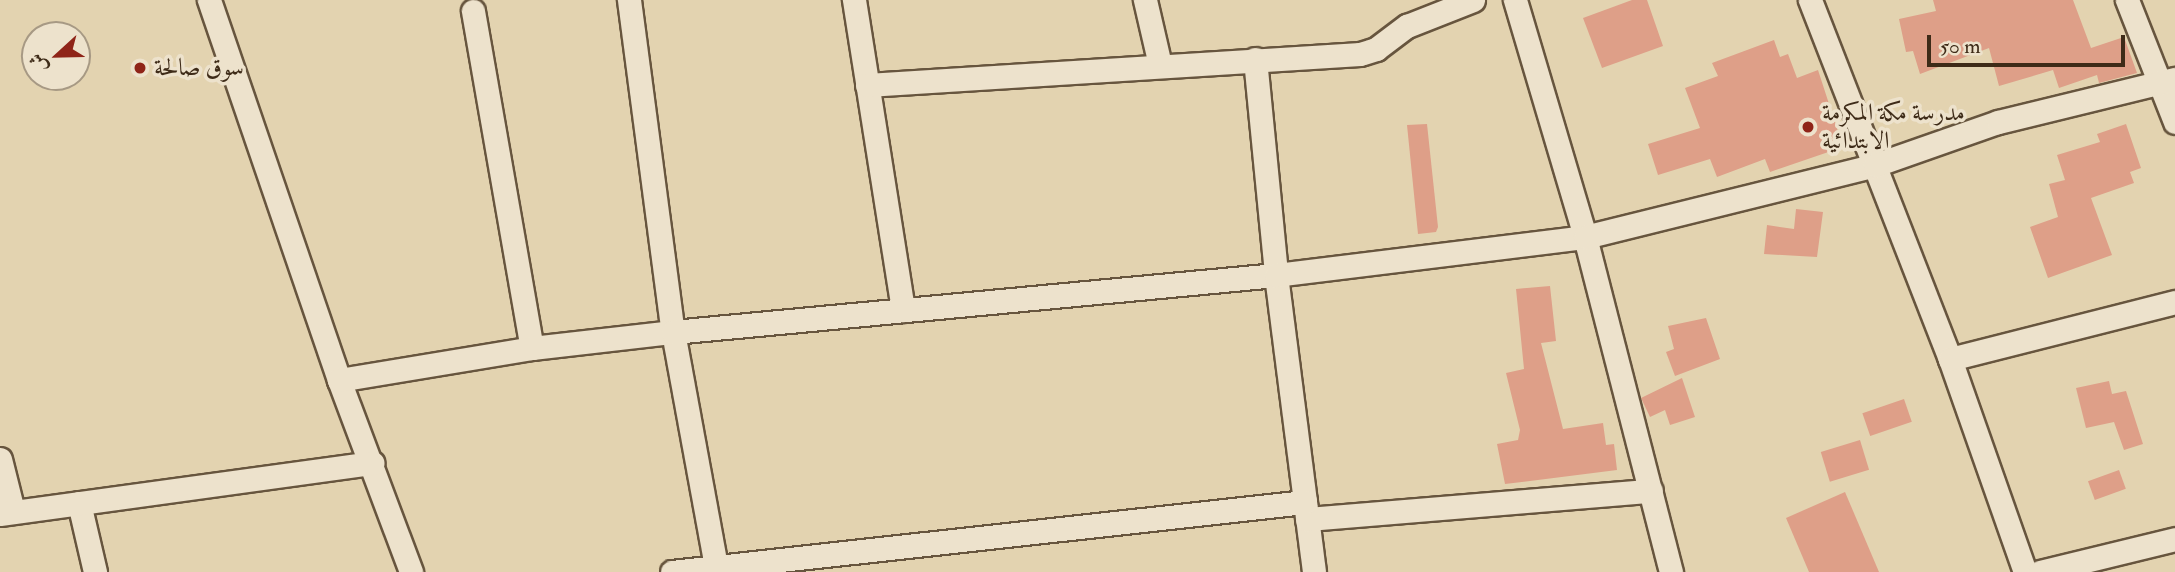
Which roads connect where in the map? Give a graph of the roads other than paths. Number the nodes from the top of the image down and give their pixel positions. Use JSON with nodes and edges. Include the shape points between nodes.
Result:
{"nodes":[{"id":1,"x":209,"y":0,"type":"edge"},
{"id":2,"x":629,"y":0,"type":"edge"},
{"id":3,"x":854,"y":0,"type":"edge"},
{"id":4,"x":1145,"y":0,"type":"edge"},
{"id":5,"x":1473,"y":0,"type":"edge"},
{"id":6,"x":1516,"y":0,"type":"edge"},
{"id":7,"x":1811,"y":0,"type":"edge"},
{"id":8,"x":2127,"y":0,"type":"edge"},
{"id":9,"x":473,"y":10,"type":"dead end"},
{"id":10,"x":1255,"y":59,"type":"junction"},
{"id":11,"x":1160,"y":65,"type":"junction"},
{"id":12,"x":2168,"y":81,"type":"edge"},
{"id":13,"x":867,"y":85,"type":"junction"},
{"id":14,"x":2175,"y":122,"type":"edge"},
{"id":15,"x":1875,"y":165,"type":"junction"},
{"id":16,"x":1586,"y":237,"type":"junction"},
{"id":17,"x":1276,"y":275,"type":"junction"},
{"id":18,"x":2175,"y":302,"type":"edge"},
{"id":19,"x":903,"y":310,"type":"junction"},
{"id":20,"x":673,"y":331,"type":"junction"},
{"id":21,"x":532,"y":348,"type":"junction"},
{"id":22,"x":1950,"y":359,"type":"junction"},
{"id":23,"x":339,"y":380,"type":"junction"},
{"id":24,"x":0,"y":459,"type":"edge"},
{"id":25,"x":373,"y":463,"type":"junction"},
{"id":26,"x":1651,"y":491,"type":"junction"},
{"id":27,"x":79,"y":503,"type":"junction"},
{"id":28,"x":1306,"y":510,"type":"junction"},
{"id":29,"x":7,"y":512,"type":"edge"},
{"id":30,"x":2175,"y":539,"type":"edge"},
{"id":31,"x":867,"y":562,"type":"edge"},
{"id":32,"x":716,"y":567,"type":"junction"},
{"id":33,"x":94,"y":572,"type":"edge"},
{"id":34,"x":411,"y":572,"type":"edge"},
{"id":35,"x":672,"y":572,"type":"edge"},
{"id":36,"x":1314,"y":572,"type":"edge"},
{"id":37,"x":1671,"y":572,"type":"edge"},
{"id":38,"x":2025,"y":572,"type":"edge"},
{"id":39,"x":2040,"y":572,"type":"edge"}],
"edges":[{"from":1,"to":23,"type":"street"},
{"from":2,"to":20,"type":"street"},
{"from":3,"to":13,"type":"street"},
{"from":4,"to":11,"type":"street"},
{"from":5,"to":10,"type":"street","via":[[1407,26],[1376,49],[1360,54]]},
{"from":6,"to":16,"type":"street"},
{"from":7,"to":15,"type":"street"},
{"from":8,"to":12,"type":"street"},
{"from":9,"to":21,"type":"street"},
{"from":10,"to":11,"type":"street"},
{"from":10,"to":17,"type":"street"},
{"from":11,"to":13,"type":"street"},
{"from":12,"to":14,"type":"street"},
{"from":12,"to":15,"type":"street","via":[[1998,122]]},
{"from":13,"to":19,"type":"street"},
{"from":15,"to":16,"type":"street"},
{"from":15,"to":22,"type":"street"},
{"from":16,"to":17,"type":"street"},
{"from":16,"to":26,"type":"street"},
{"from":17,"to":19,"type":"street"},
{"from":17,"to":28,"type":"street"},
{"from":18,"to":22,"type":"street"},
{"from":19,"to":20,"type":"street"},
{"from":20,"to":21,"type":"street"},
{"from":20,"to":32,"type":"street"},
{"from":21,"to":23,"type":"street"},
{"from":22,"to":38,"type":"street"},
{"from":23,"to":25,"type":"street"},
{"from":24,"to":29,"type":"street"},
{"from":25,"to":27,"type":"street"},
{"from":25,"to":34,"type":"street"},
{"from":26,"to":28,"type":"street"},
{"from":26,"to":37,"type":"street"},
{"from":27,"to":29,"type":"street"},
{"from":27,"to":33,"type":"street"},
{"from":28,"to":31,"type":"street"},
{"from":28,"to":36,"type":"street"},
{"from":30,"to":39,"type":"street"},
{"from":31,"to":32,"type":"street"},
{"from":32,"to":35,"type":"street"}]}
